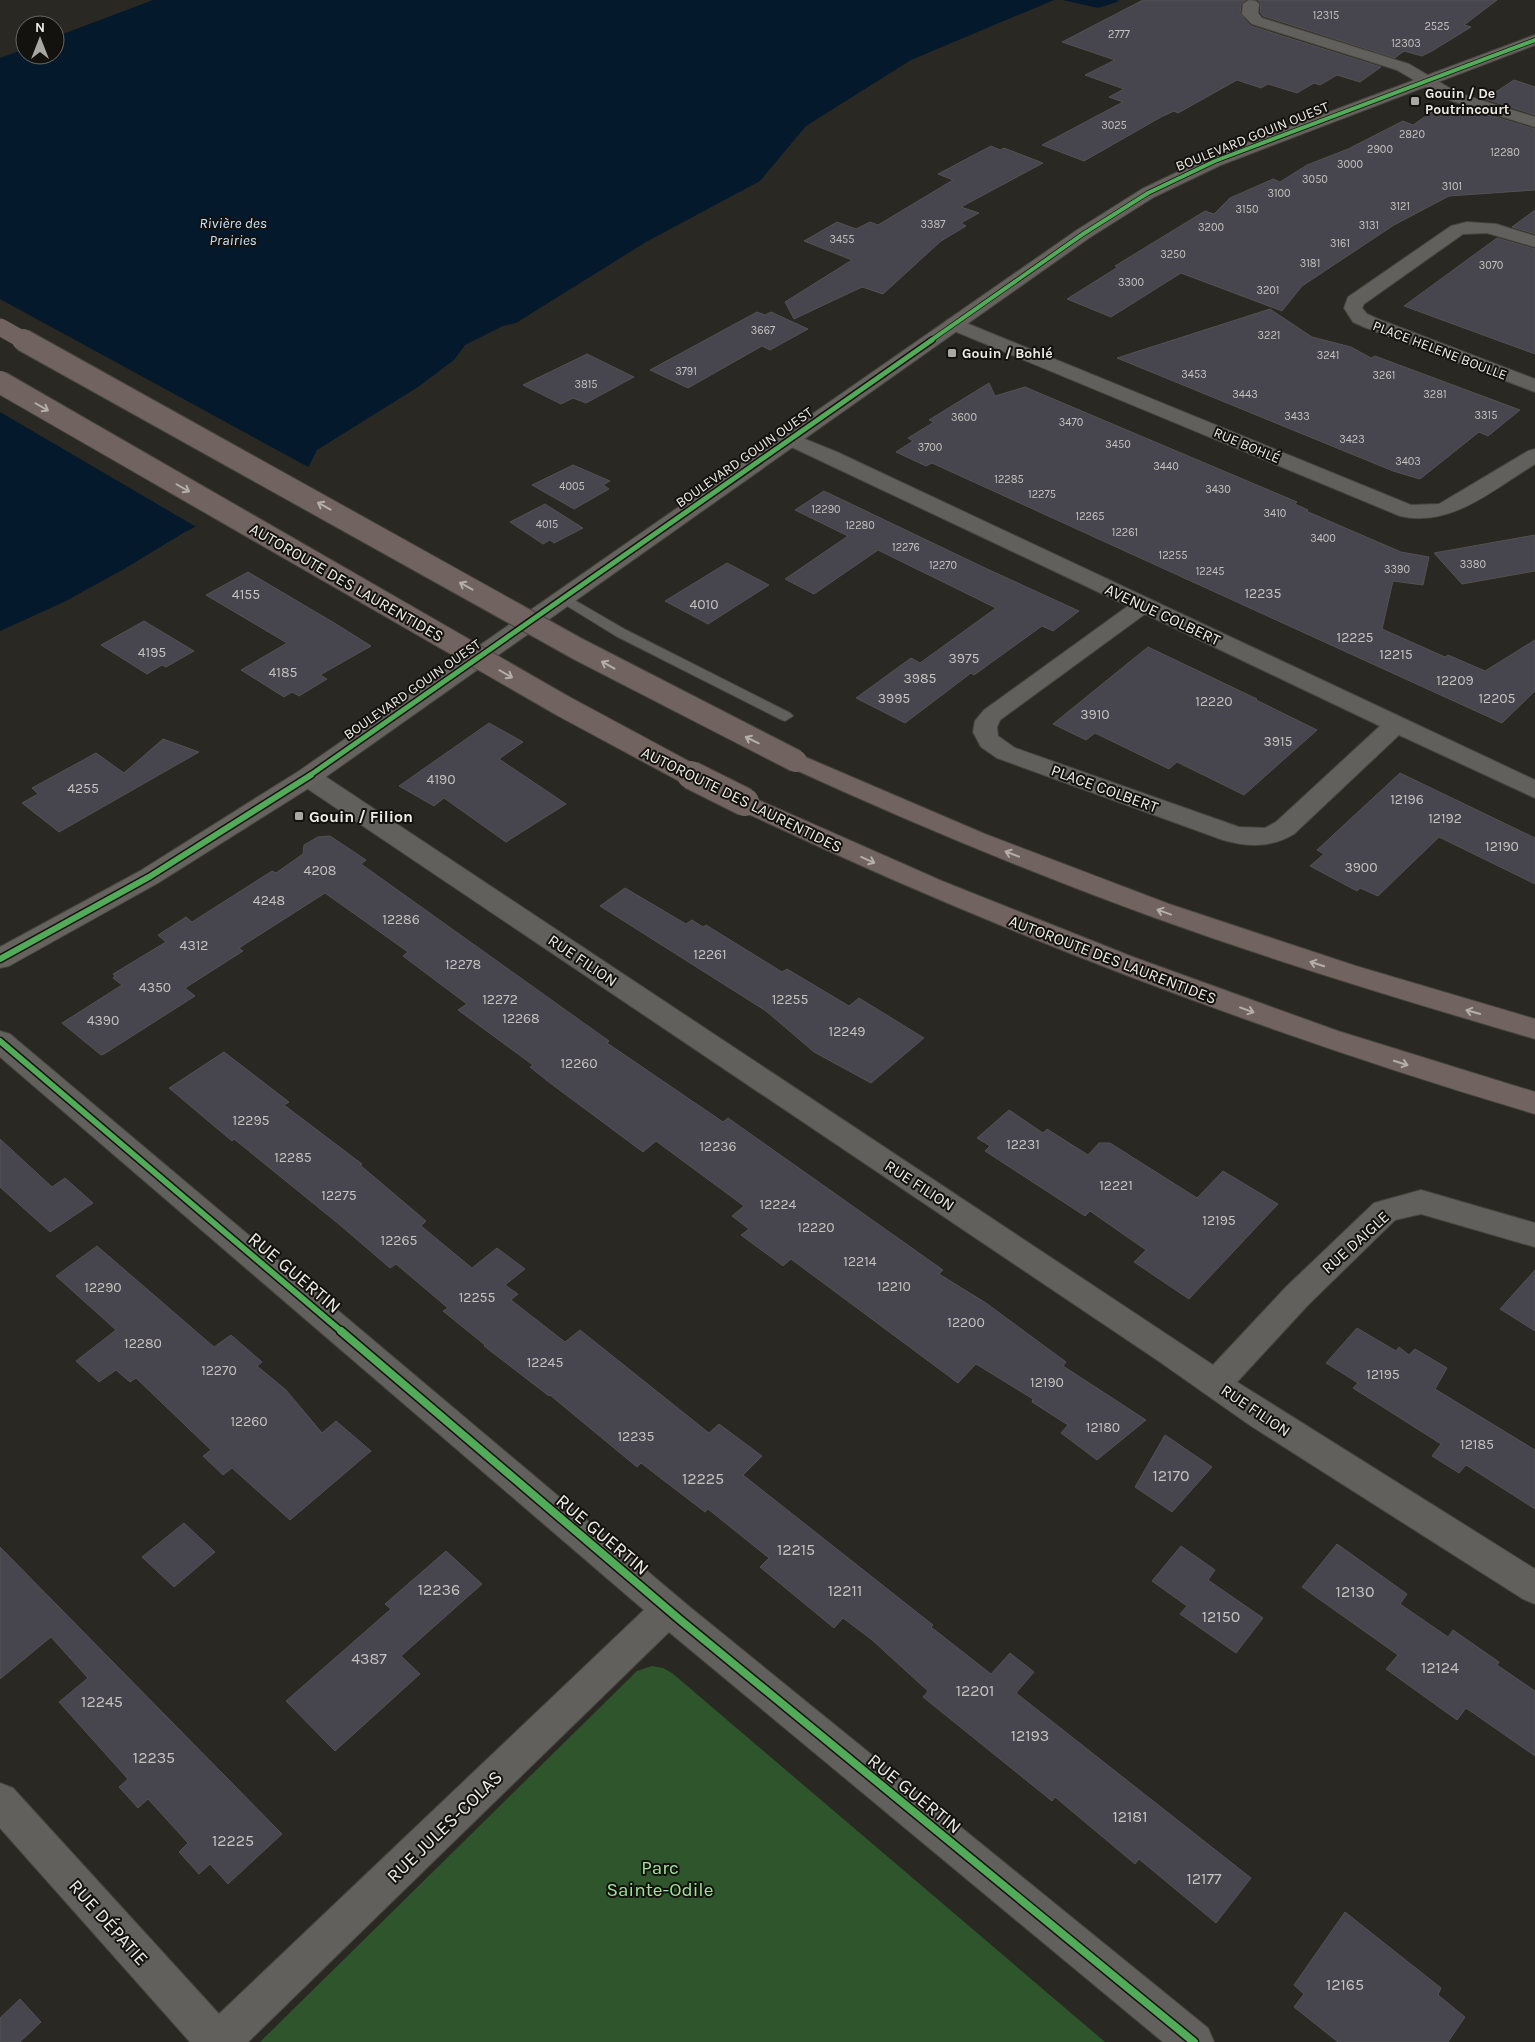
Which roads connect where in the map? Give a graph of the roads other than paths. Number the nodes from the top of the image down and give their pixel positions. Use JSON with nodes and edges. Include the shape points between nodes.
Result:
{"nodes":[{"id":1,"x":1254,"y":1,"type":"edge"},
{"id":2,"x":1535,"y":40,"type":"edge"},
{"id":3,"x":1426,"y":81,"type":"junction"},
{"id":4,"x":1535,"y":122,"type":"edge"},
{"id":5,"x":1535,"y":242,"type":"edge"},
{"id":6,"x":954,"y":324,"type":"junction"},
{"id":7,"x":0,"y":327,"type":"edge"},
{"id":8,"x":0,"y":382,"type":"edge"},
{"id":9,"x":1535,"y":386,"type":"edge"},
{"id":10,"x":790,"y":439,"type":"junction"},
{"id":11,"x":1535,"y":455,"type":"edge"},
{"id":12,"x":564,"y":598,"type":"junction"},
{"id":13,"x":1142,"y":605,"type":"junction"},
{"id":14,"x":785,"y":716,"type":"dead end"},
{"id":15,"x":1396,"y":724,"type":"junction"},
{"id":16,"x":308,"y":777,"type":"junction"},
{"id":17,"x":1532,"y":784,"type":"edge"},
{"id":18,"x":0,"y":958,"type":"edge"},
{"id":19,"x":1535,"y":1029,"type":"edge"},
{"id":20,"x":0,"y":1041,"type":"edge"},
{"id":21,"x":1535,"y":1104,"type":"edge"},
{"id":22,"x":1535,"y":1236,"type":"edge"},
{"id":23,"x":1216,"y":1384,"type":"junction"},
{"id":24,"x":1535,"y":1588,"type":"edge"},
{"id":25,"x":668,"y":1610,"type":"junction"},
{"id":26,"x":0,"y":1801,"type":"edge"},
{"id":27,"x":218,"y":2042,"type":"edge"},
{"id":28,"x":1194,"y":2042,"type":"edge"}],
"edges":[{"from":1,"to":3,"type":"street","via":[[1250,14],[1257,21],[1403,67]]},
{"from":2,"to":3,"type":"street","name":"BOULEVARD GOUIN OUEST"},
{"from":3,"to":4,"type":"street","via":[[1452,96]]},
{"from":3,"to":6,"type":"street","name":"BOULEVARD GOUIN OUEST","via":[[1215,161],[1157,188],[1098,224]]},
{"from":5,"to":9,"type":"street","name":"PLACE HELENE BOULLE","via":[[1489,228],[1457,230],[1361,297],[1353,308],[1360,318],[1370,323]]},
{"from":6,"to":10,"type":"street","name":"BOULEVARD GOUIN OUEST"},
{"from":6,"to":11,"type":"street","name":"RUE BOHLÉ","via":[[1408,511],[1446,509]]},
{"from":19,"to":7,"type":"highway","one_way":true,"bridge":true,"via":[[1338,971],[1190,922],[958,833],[796,761],[578,648]]},
{"from":8,"to":21,"type":"highway","name":"AUTOROUTE DES LAURENTIDES","one_way":true,"bridge":true,"via":[[563,706],[745,802],[915,880],[1206,996],[1392,1060]]},
{"from":10,"to":12,"type":"street","name":"BOULEVARD GOUIN OUEST"},
{"from":10,"to":13,"type":"street","name":"AVENUE COLBERT"},
{"from":12,"to":14,"type":"lane","via":[[621,633]]},
{"from":12,"to":16,"type":"street","name":"BOULEVARD GOUIN OUEST"},
{"from":13,"to":15,"type":"street","name":"AVENUE COLBERT"},
{"from":13,"to":15,"type":"street","name":"PLACE COLBERT","via":[[992,715],[984,730],[988,740],[1006,753],[1232,834],[1257,838],[1273,835],[1285,828]]},
{"from":15,"to":17,"type":"street","name":"AVENUE COLBERT"},
{"from":16,"to":18,"type":"street","name":"BOULEVARD GOUIN OUEST","via":[[155,873]]},
{"from":16,"to":23,"type":"street","name":"RUE FILION"},
{"from":20,"to":25,"type":"street","name":"RUE GUERTIN"},
{"from":22,"to":23,"type":"street","name":"RUE DAIGLE","via":[[1421,1202],[1385,1211],[1297,1296]]},
{"from":23,"to":24,"type":"street","name":"RUE FILION"},
{"from":25,"to":27,"type":"street","name":"RUE JULES-COLAS"},
{"from":25,"to":28,"type":"street","name":"RUE GUERTIN"},
{"from":26,"to":27,"type":"street","name":"RUE DÉPATIE"}]}
